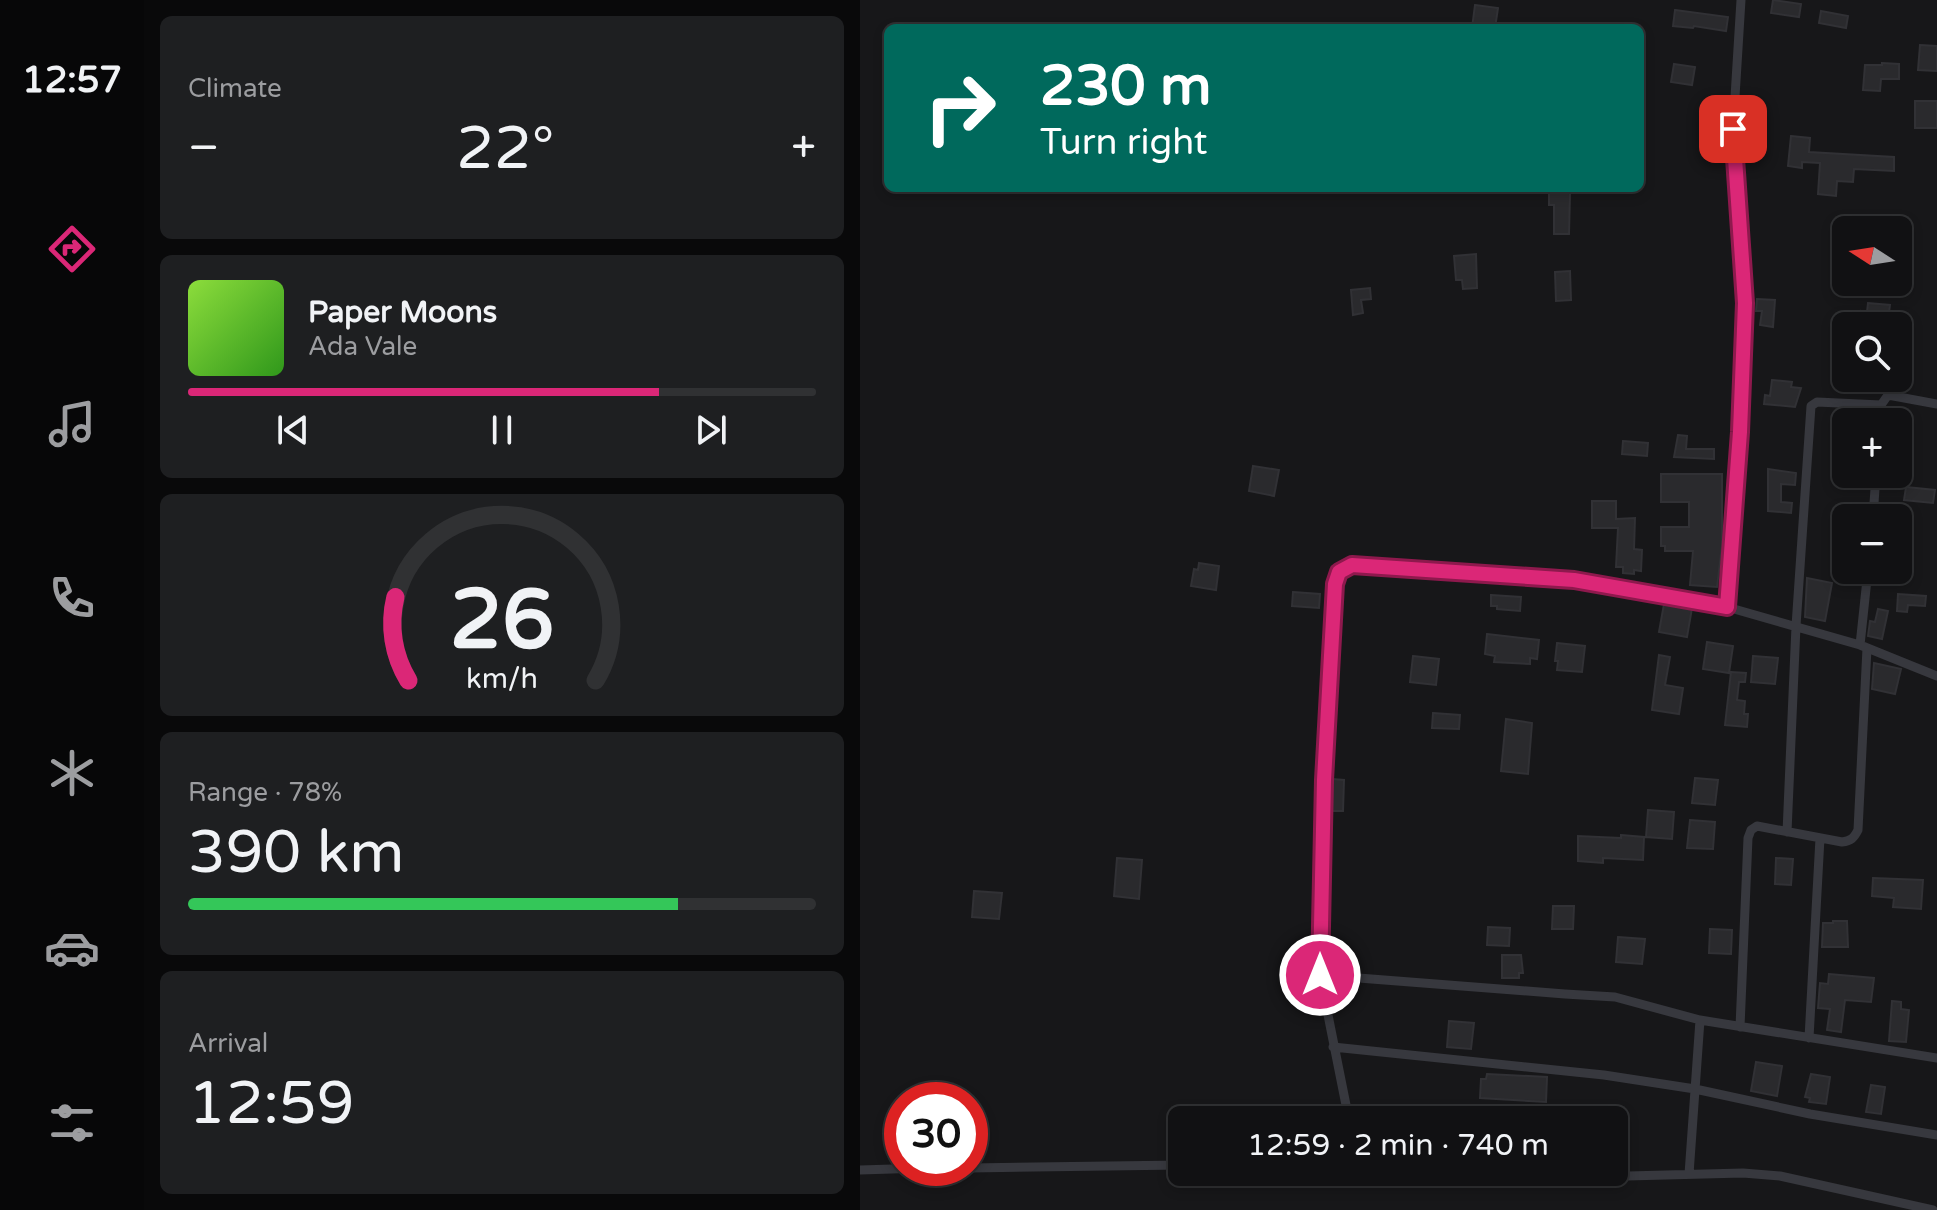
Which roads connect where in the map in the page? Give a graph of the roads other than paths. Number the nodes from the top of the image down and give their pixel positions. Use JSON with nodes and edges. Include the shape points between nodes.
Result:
{"nodes":[{"id":1,"x":1741,"y":0,"type":"edge"},
{"id":2,"x":1937,"y":404,"type":"edge"},
{"id":3,"x":1881,"y":405,"type":"junction"},
{"id":4,"x":1881,"y":408,"type":"edge"},
{"id":5,"x":1867,"y":584,"type":"edge"},
{"id":6,"x":1727,"y":607,"type":"junction"},
{"id":7,"x":1796,"y":626,"type":"junction"},
{"id":8,"x":1864,"y":646,"type":"junction"},
{"id":9,"x":1937,"y":676,"type":"edge"},
{"id":10,"x":1787,"y":832,"type":"junction"},
{"id":11,"x":1820,"y":838,"type":"junction"},
{"id":12,"x":1320,"y":975,"type":"junction"},
{"id":13,"x":1700,"y":1020,"type":"junction"},
{"id":14,"x":1740,"y":1027,"type":"junction"},
{"id":15,"x":1809,"y":1038,"type":"junction"},
{"id":16,"x":1333,"y":1047,"type":"junction"},
{"id":17,"x":1937,"y":1058,"type":"edge"},
{"id":18,"x":1695,"y":1089,"type":"junction"},
{"id":19,"x":1346,"y":1106,"type":"edge"},
{"id":20,"x":1937,"y":1135,"type":"edge"},
{"id":21,"x":1168,"y":1165,"type":"edge"},
{"id":22,"x":988,"y":1168,"type":"edge"},
{"id":23,"x":884,"y":1169,"type":"edge"},
{"id":24,"x":860,"y":1170,"type":"edge"},
{"id":25,"x":1689,"y":1174,"type":"junction"},
{"id":26,"x":1628,"y":1176,"type":"edge"},
{"id":27,"x":1933,"y":1210,"type":"edge"}],
"edges":[{"from":1,"to":6,"type":"street","via":[[1733,129],[1745,303]]},
{"from":2,"to":3,"type":"street","via":[[1888,395]]},
{"from":3,"to":4,"type":"street"},
{"from":3,"to":7,"type":"street","via":[[1811,406]]},
{"from":5,"to":8,"type":"street"},
{"from":6,"to":7,"type":"street"},
{"from":6,"to":12,"type":"street","via":[[1574,580],[1352,565],[1339,572],[1324,780]]},
{"from":7,"to":8,"type":"street"},
{"from":7,"to":10,"type":"street"},
{"from":8,"to":9,"type":"street"},
{"from":8,"to":11,"type":"street","via":[[1858,830],[1850,841]]},
{"from":10,"to":11,"type":"street"},
{"from":10,"to":14,"type":"street","via":[[1757,826],[1748,838]]},
{"from":11,"to":15,"type":"street"},
{"from":12,"to":13,"type":"street","via":[[1597,994]]},
{"from":12,"to":16,"type":"street"},
{"from":13,"to":14,"type":"street"},
{"from":13,"to":18,"type":"street"},
{"from":14,"to":15,"type":"street"},
{"from":15,"to":17,"type":"street"},
{"from":16,"to":18,"type":"street"},
{"from":16,"to":19,"type":"street"},
{"from":18,"to":20,"type":"street"},
{"from":18,"to":25,"type":"street"},
{"from":21,"to":22,"type":"street"},
{"from":23,"to":24,"type":"street"},
{"from":25,"to":26,"type":"street"},
{"from":25,"to":27,"type":"street","via":[[1780,1176]]}]}
